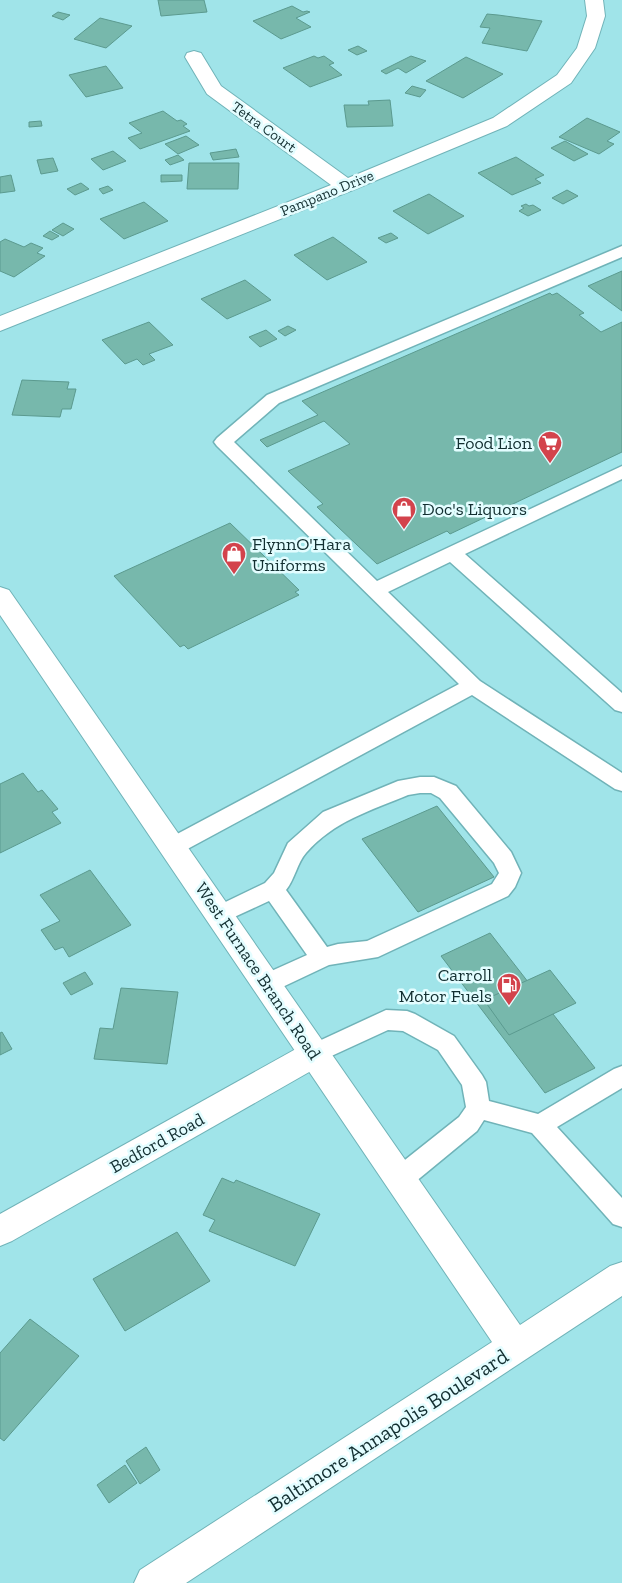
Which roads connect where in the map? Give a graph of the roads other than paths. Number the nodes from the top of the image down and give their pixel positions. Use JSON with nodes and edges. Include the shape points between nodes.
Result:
{"nodes":[{"id":1,"x":594,"y":0,"type":"edge"},
{"id":2,"x":194,"y":57,"type":"dead end"},
{"id":3,"x":346,"y":186,"type":"junction"},
{"id":4,"x":622,"y":251,"type":"edge"},
{"id":5,"x":0,"y":324,"type":"edge"},
{"id":6,"x":622,"y":472,"type":"edge"},
{"id":7,"x":452,"y":553,"type":"junction"},
{"id":8,"x":375,"y":590,"type":"junction"},
{"id":9,"x":0,"y":596,"type":"edge"},
{"id":10,"x":473,"y":686,"type":"junction"},
{"id":11,"x":622,"y":705,"type":"edge"},
{"id":12,"x":622,"y":783,"type":"edge"},
{"id":13,"x":172,"y":846,"type":"junction"},
{"id":14,"x":273,"y":889,"type":"junction"},
{"id":15,"x":219,"y":915,"type":"junction"},
{"id":16,"x":322,"y":958,"type":"junction"},
{"id":17,"x":266,"y":984,"type":"junction"},
{"id":18,"x":314,"y":1054,"type":"junction"},
{"id":19,"x":622,"y":1076,"type":"edge"},
{"id":20,"x":478,"y":1108,"type":"junction"},
{"id":21,"x":540,"y":1125,"type":"junction"},
{"id":22,"x":400,"y":1179,"type":"junction"},
{"id":23,"x":622,"y":1216,"type":"edge"},
{"id":24,"x":0,"y":1231,"type":"edge"},
{"id":25,"x":622,"y":1277,"type":"edge"},
{"id":26,"x":515,"y":1347,"type":"junction"},
{"id":27,"x":153,"y":1583,"type":"edge"}],
"edges":[{"from":1,"to":3,"type":"street","name":"Pampano Drive","via":[[596,16],[586,48],[564,79],[500,122]]},
{"from":2,"to":3,"type":"street","name":"Tetra Court","via":[[214,90]]},
{"from":3,"to":5,"type":"street","name":"Pampano Drive"},
{"from":4,"to":8,"type":"lane","via":[[273,399],[224,442]]},
{"from":6,"to":7,"type":"lane"},
{"from":7,"to":8,"type":"lane"},
{"from":7,"to":11,"type":"lane"},
{"from":8,"to":10,"type":"lane"},
{"from":9,"to":13,"type":"street","name":"West Furnace Branch Road"},
{"from":10,"to":12,"type":"lane"},
{"from":10,"to":13,"type":"lane"},
{"from":13,"to":15,"type":"street","name":"West Furnace Branch Road"},
{"from":14,"to":15,"type":"lane"},
{"from":14,"to":16,"type":"lane"},
{"from":14,"to":16,"type":"lane","via":[[283,878],[296,849],[331,818],[405,787],[434,785],[448,792],[503,858],[510,872],[508,881],[500,890],[370,950]]},
{"from":15,"to":17,"type":"street","name":"West Furnace Branch Road"},
{"from":16,"to":17,"type":"lane"},
{"from":17,"to":18,"type":"street","name":"West Furnace Branch Road"},
{"from":18,"to":20,"type":"lane","via":[[386,1020],[407,1021],[446,1043],[474,1082]]},
{"from":18,"to":22,"type":"street","name":"West Furnace Branch Road"},
{"from":18,"to":24,"type":"street","name":"Bedford Road"},
{"from":19,"to":21,"type":"lane"},
{"from":20,"to":21,"type":"lane"},
{"from":20,"to":22,"type":"lane","via":[[468,1124]]},
{"from":21,"to":23,"type":"lane"},
{"from":22,"to":26,"type":"street","name":"West Furnace Branch Road"},
{"from":25,"to":26,"type":"street","name":"Baltimore Annapolis Boulevard"},
{"from":26,"to":27,"type":"street","name":"Baltimore Annapolis Boulevard"}]}
